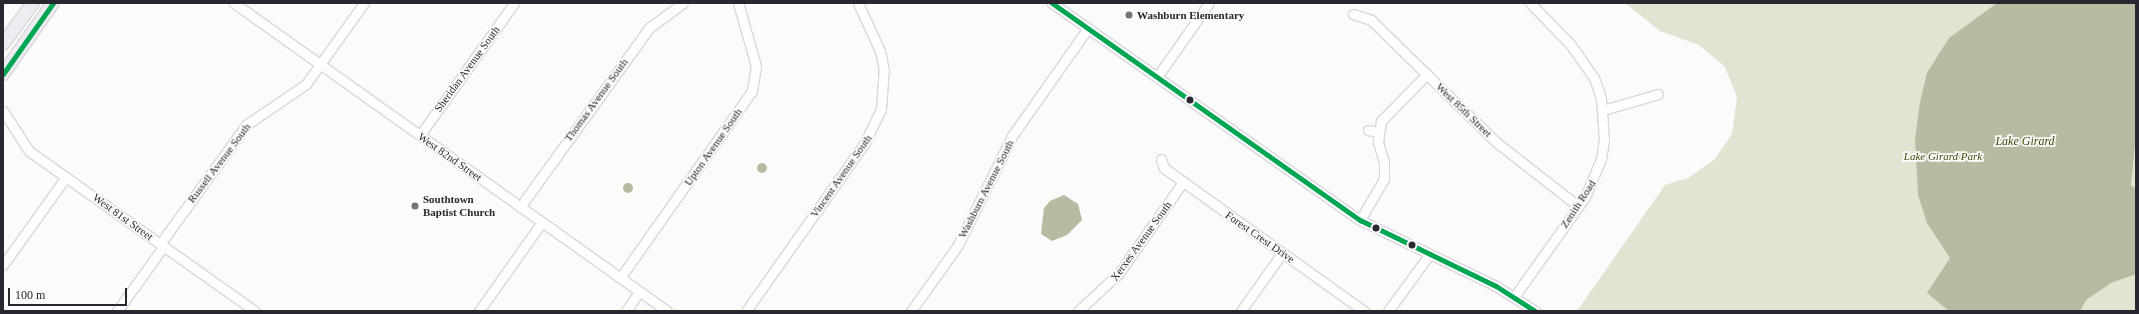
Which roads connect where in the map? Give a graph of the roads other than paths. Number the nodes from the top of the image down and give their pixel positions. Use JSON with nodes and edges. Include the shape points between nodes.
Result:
{"nodes":[{"id":1,"x":33,"y":3,"type":"edge"},
{"id":2,"x":53,"y":3,"type":"edge"},
{"id":3,"x":234,"y":3,"type":"edge"},
{"id":4,"x":364,"y":3,"type":"edge"},
{"id":5,"x":514,"y":3,"type":"edge"},
{"id":6,"x":682,"y":3,"type":"edge"},
{"id":7,"x":738,"y":3,"type":"edge"},
{"id":8,"x":858,"y":3,"type":"edge"},
{"id":9,"x":1052,"y":3,"type":"edge"},
{"id":10,"x":1209,"y":3,"type":"edge"},
{"id":11,"x":1530,"y":3,"type":"edge"},
{"id":12,"x":1353,"y":14,"type":"dead end"},
{"id":13,"x":1088,"y":28,"type":"junction"},
{"id":14,"x":3,"y":44,"type":"edge"},
{"id":15,"x":320,"y":64,"type":"junction"},
{"id":16,"x":3,"y":74,"type":"edge"},
{"id":17,"x":1427,"y":74,"type":"junction"},
{"id":18,"x":1156,"y":77,"type":"junction"},
{"id":19,"x":1658,"y":94,"type":"dead end"},
{"id":20,"x":1603,"y":110,"type":"junction"},
{"id":21,"x":3,"y":111,"type":"edge"},
{"id":22,"x":1368,"y":130,"type":"dead end"},
{"id":23,"x":1378,"y":132,"type":"junction"},
{"id":24,"x":420,"y":135,"type":"junction"},
{"id":25,"x":1160,"y":159,"type":"dead end"},
{"id":26,"x":66,"y":177,"type":"junction"},
{"id":27,"x":1183,"y":182,"type":"junction"},
{"id":28,"x":1578,"y":206,"type":"junction"},
{"id":29,"x":520,"y":207,"type":"junction"},
{"id":30,"x":1360,"y":220,"type":"junction"},
{"id":31,"x":542,"y":222,"type":"junction"},
{"id":32,"x":161,"y":245,"type":"junction"},
{"id":33,"x":1282,"y":253,"type":"junction"},
{"id":34,"x":1429,"y":255,"type":"junction"},
{"id":35,"x":3,"y":265,"type":"edge"},
{"id":36,"x":620,"y":278,"type":"junction"},
{"id":37,"x":639,"y":292,"type":"junction"},
{"id":38,"x":1514,"y":297,"type":"junction"},
{"id":39,"x":117,"y":311,"type":"edge"},
{"id":40,"x":255,"y":311,"type":"edge"},
{"id":41,"x":479,"y":311,"type":"edge"},
{"id":42,"x":626,"y":311,"type":"edge"},
{"id":43,"x":667,"y":311,"type":"edge"},
{"id":44,"x":746,"y":311,"type":"edge"},
{"id":45,"x":911,"y":311,"type":"edge"},
{"id":46,"x":1078,"y":311,"type":"edge"},
{"id":47,"x":1241,"y":311,"type":"edge"},
{"id":48,"x":1364,"y":311,"type":"edge"},
{"id":49,"x":1388,"y":311,"type":"edge"},
{"id":50,"x":1535,"y":311,"type":"edge"}],
"edges":[{"from":1,"to":14,"type":"main road"},
{"from":2,"to":16,"type":"main road"},
{"from":3,"to":15,"type":"street","name":"West 82nd Street"},
{"from":4,"to":15,"type":"street","name":"Russell Avenue South"},
{"from":5,"to":24,"type":"street","name":"Sheridan Avenue South"},
{"from":6,"to":29,"type":"street","name":"Thomas Avenue South","via":[[649,28]]},
{"from":7,"to":36,"type":"street","name":"Upton Avenue South","via":[[756,66],[752,91]]},
{"from":8,"to":44,"type":"street","name":"Vincent Avenue South","via":[[880,51],[884,70],[881,108],[864,144]]},
{"from":9,"to":13,"type":"street"},
{"from":10,"to":18,"type":"street"},
{"from":11,"to":20,"type":"street","name":"Zenith Road","via":[[1583,60],[1594,78]]},
{"from":12,"to":17,"type":"street","name":"West 85th Street","via":[[1371,20]]},
{"from":13,"to":18,"type":"street"},
{"from":13,"to":45,"type":"street","name":"Washburn Avenue South","via":[[1012,136],[961,240]]},
{"from":15,"to":24,"type":"street","name":"West 82nd Street"},
{"from":15,"to":32,"type":"street","name":"Russell Avenue South","via":[[295,95],[257,114],[246,125]]},
{"from":17,"to":23,"type":"street","via":[[1388,112]]},
{"from":17,"to":28,"type":"street","name":"West 85th Street","via":[[1496,142]]},
{"from":18,"to":30,"type":"street"},
{"from":19,"to":20,"type":"street"},
{"from":20,"to":28,"type":"street","name":"Zenith Road","via":[[1601,159]]},
{"from":21,"to":26,"type":"street","name":"West 81st Street","via":[[29,151]]},
{"from":22,"to":23,"type":"street"},
{"from":23,"to":30,"type":"street","via":[[1384,179]]},
{"from":24,"to":29,"type":"street","name":"West 82nd Street"},
{"from":25,"to":27,"type":"street","name":"Forest Crest Drive","via":[[1164,168]]},
{"from":26,"to":32,"type":"street","name":"West 81st Street"},
{"from":26,"to":35,"type":"street"},
{"from":27,"to":33,"type":"street","name":"Forest Crest Drive"},
{"from":27,"to":46,"type":"street","name":"Xerxes Avenue South","via":[[1119,273]]},
{"from":28,"to":38,"type":"street","name":"Zenith Road"},
{"from":29,"to":31,"type":"street","name":"West 82nd Street"},
{"from":30,"to":34,"type":"street"},
{"from":31,"to":36,"type":"street","name":"West 82nd Street"},
{"from":31,"to":41,"type":"street"},
{"from":32,"to":39,"type":"street","name":"Russell Avenue South"},
{"from":32,"to":40,"type":"street","name":"West 81st Street"},
{"from":33,"to":47,"type":"street"},
{"from":33,"to":48,"type":"street","name":"Forest Crest Drive"},
{"from":34,"to":38,"type":"street"},
{"from":34,"to":49,"type":"street"},
{"from":36,"to":37,"type":"street","name":"West 82nd Street"},
{"from":37,"to":42,"type":"street"},
{"from":37,"to":43,"type":"street","name":"West 82nd Street"},
{"from":38,"to":50,"type":"street"}]}
